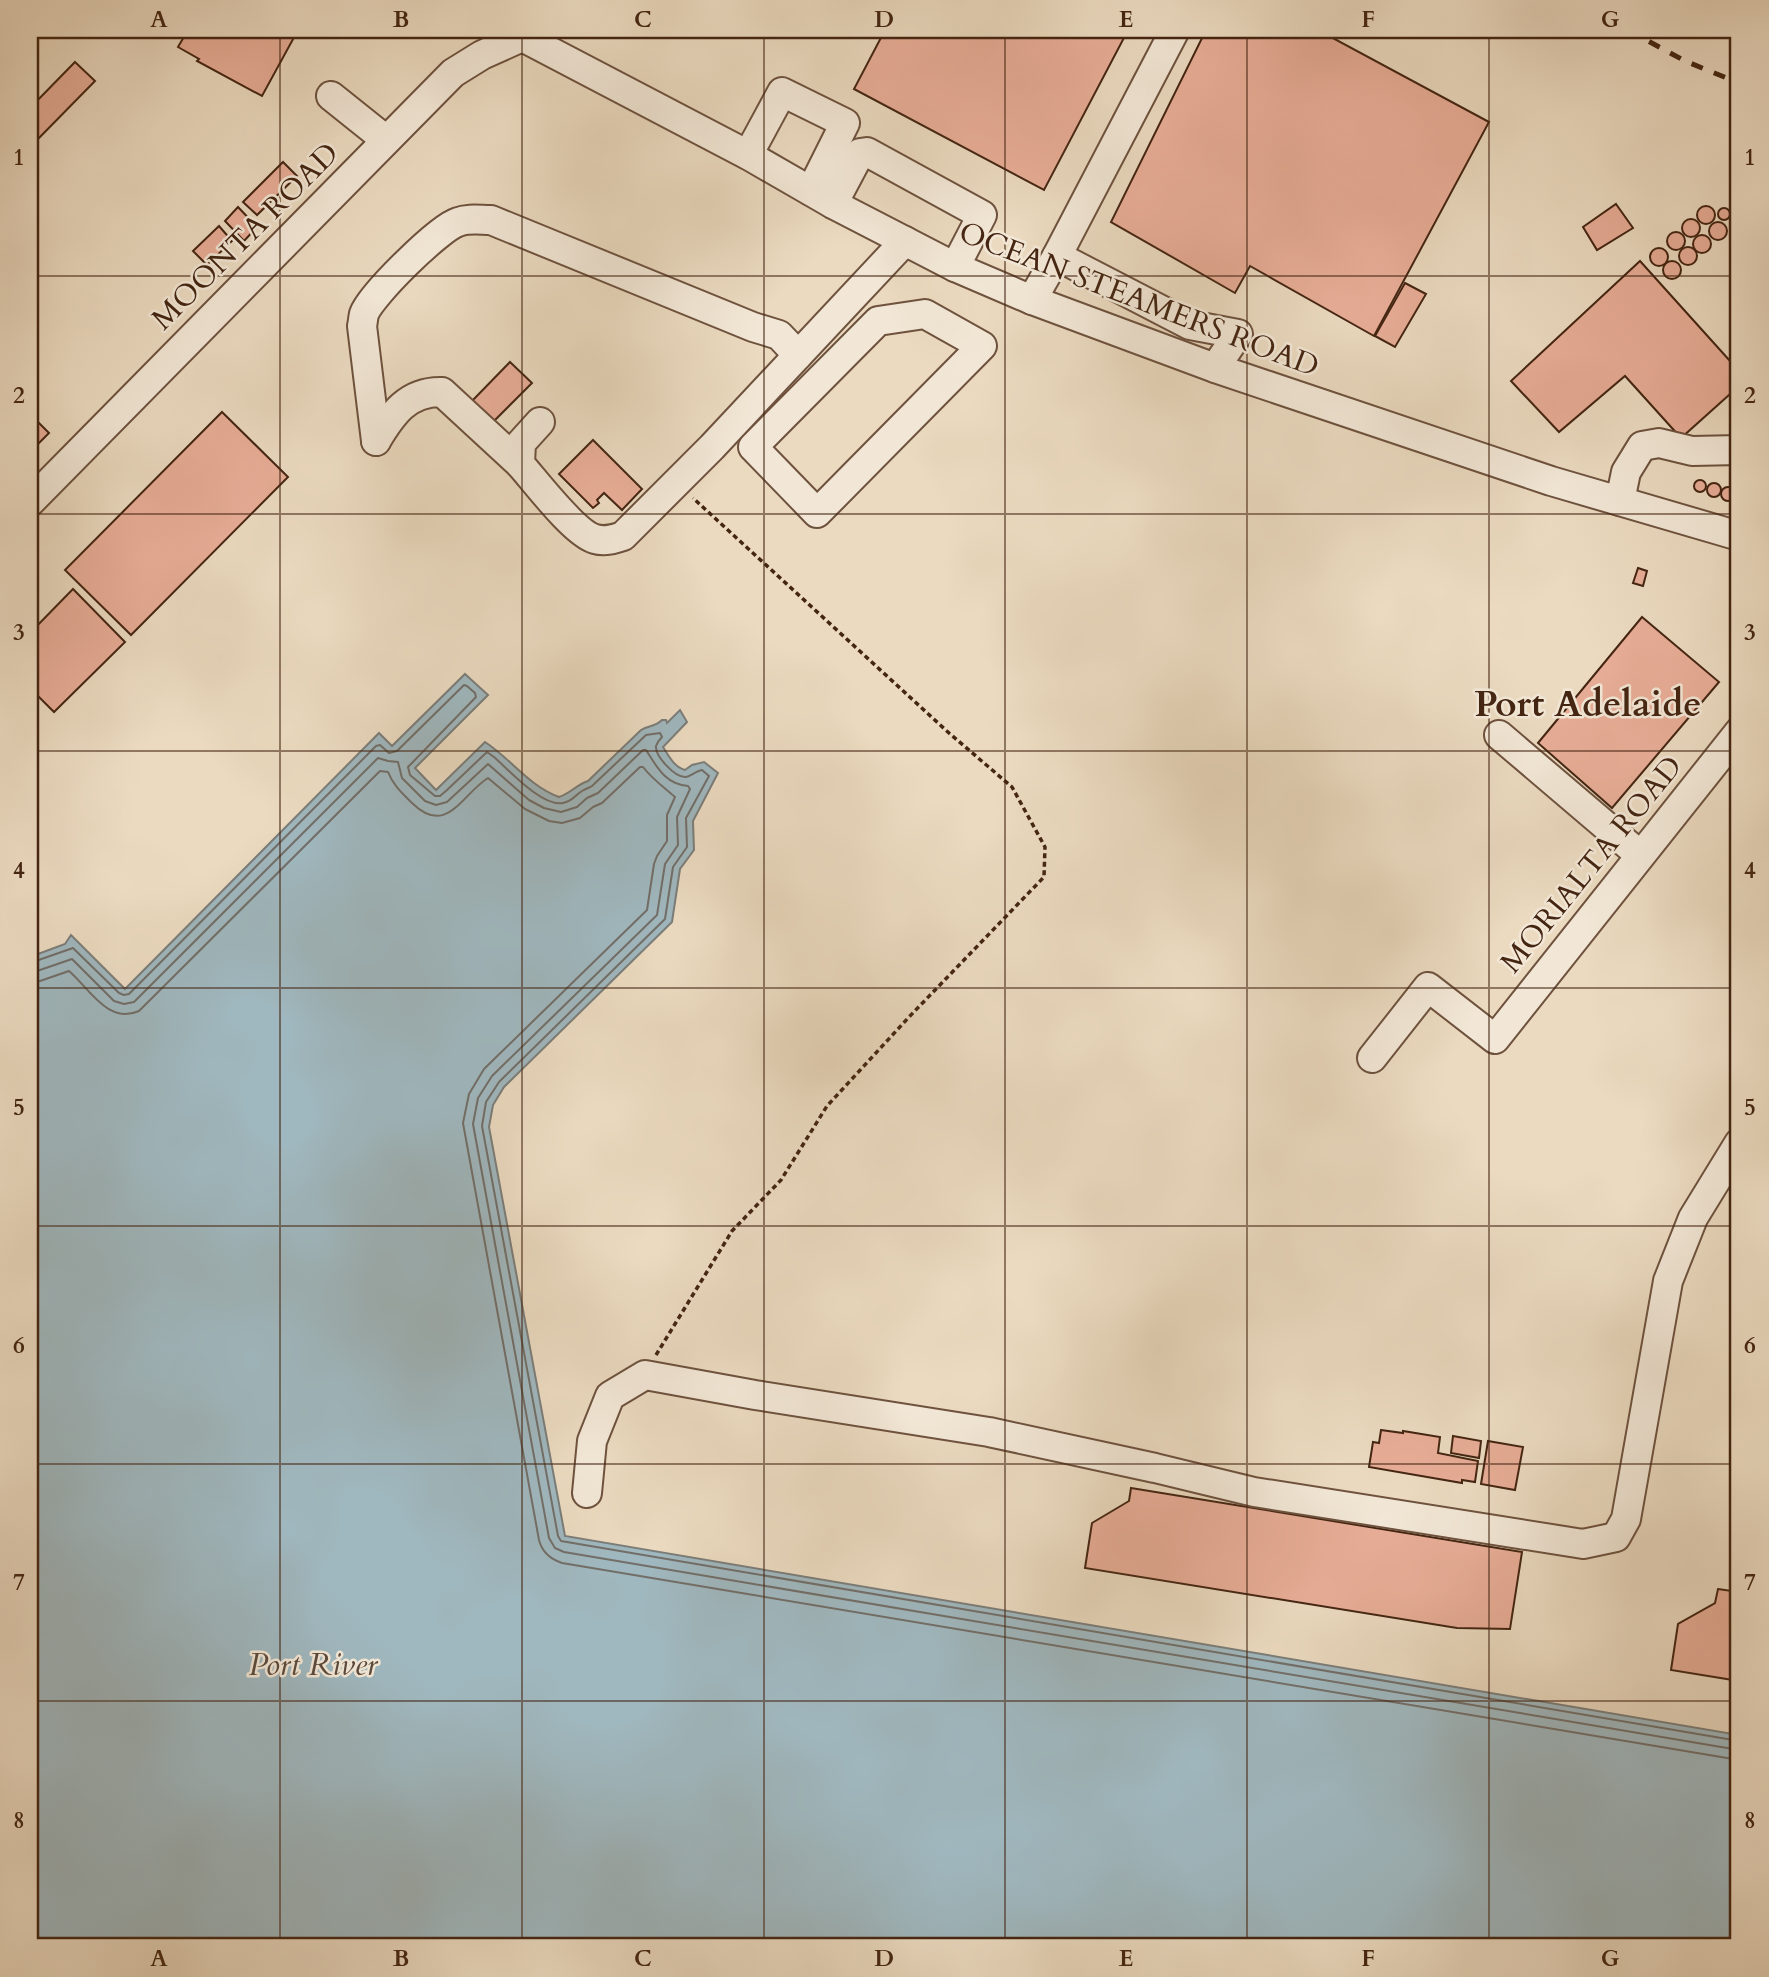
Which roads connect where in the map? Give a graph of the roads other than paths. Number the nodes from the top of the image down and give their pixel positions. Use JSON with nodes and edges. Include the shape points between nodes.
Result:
{"nodes":[{"id":1,"x":1175,"y":30,"type":"edge"},
{"id":2,"x":515,"y":33,"type":"edge"},
{"id":3,"x":331,"y":96,"type":"dead end"},
{"id":4,"x":386,"y":140,"type":"junction"},
{"id":5,"x":748,"y":155,"type":"junction"},
{"id":6,"x":822,"y":198,"type":"junction"},
{"id":7,"x":905,"y":241,"type":"junction"},
{"id":8,"x":1057,"y":257,"type":"junction"},
{"id":9,"x":955,"y":267,"type":"junction"},
{"id":10,"x":1032,"y":300,"type":"junction"},
{"id":11,"x":798,"y":355,"type":"junction"},
{"id":12,"x":1215,"y":368,"type":"junction"},
{"id":13,"x":739,"y":416,"type":"junction"},
{"id":14,"x":540,"y":422,"type":"dead end"},
{"id":15,"x":761,"y":439,"type":"junction"},
{"id":16,"x":1739,"y":450,"type":"edge"},
{"id":17,"x":520,"y":464,"type":"junction"},
{"id":18,"x":1620,"y":501,"type":"junction"},
{"id":19,"x":30,"y":502,"type":"edge"},
{"id":20,"x":1739,"y":536,"type":"edge"},
{"id":21,"x":1739,"y":732,"type":"edge"},
{"id":22,"x":1499,"y":735,"type":"dead end"},
{"id":23,"x":1640,"y":855,"type":"junction"},
{"id":24,"x":1372,"y":1058,"type":"dead end"},
{"id":25,"x":1739,"y":1143,"type":"edge"},
{"id":26,"x":587,"y":1493,"type":"dead end"}],
"edges":[{"from":1,"to":8,"type":"street"},
{"from":2,"to":4,"type":"street","name":"MOONTA ROAD","via":[[453,73]]},
{"from":2,"to":5,"type":"street","name":"OCEAN STEAMERS ROAD"},
{"from":3,"to":4,"type":"street"},
{"from":4,"to":19,"type":"street","name":"MOONTA ROAD"},
{"from":5,"to":6,"type":"street","name":"OCEAN STEAMERS ROAD"},
{"from":5,"to":6,"type":"street","via":[[782,92],[845,123]]},
{"from":6,"to":7,"type":"street","name":"OCEAN STEAMERS ROAD"},
{"from":6,"to":9,"type":"street","via":[[859,153],[867,152],[982,215]]},
{"from":7,"to":9,"type":"street","name":"OCEAN STEAMERS ROAD"},
{"from":7,"to":11,"type":"street"},
{"from":8,"to":10,"type":"street"},
{"from":8,"to":12,"type":"street","via":[[1190,325],[1238,334]]},
{"from":9,"to":10,"type":"street","name":"OCEAN STEAMERS ROAD"},
{"from":10,"to":12,"type":"street","name":"OCEAN STEAMERS ROAD"},
{"from":11,"to":13,"type":"street"},
{"from":11,"to":17,"type":"street","via":[[779,335],[491,220],[460,221],[415,256],[364,314],[376,441],[408,400],[427,391],[442,392]]},
{"from":12,"to":18,"type":"street","name":"OCEAN STEAMERS ROAD"},
{"from":13,"to":15,"type":"street"},
{"from":13,"to":17,"type":"street","via":[[623,536],[610,540],[596,540],[582,532]]},
{"from":14,"to":17,"type":"street","via":[[521,443]]},
{"from":15,"to":15,"type":"street","via":[[753,447],[817,513],[982,346],[925,314],[878,321]]},
{"from":16,"to":18,"type":"street","via":[[1692,451],[1659,443],[1642,446],[1626,472]]},
{"from":18,"to":20,"type":"street","name":"OCEAN STEAMERS ROAD"},
{"from":21,"to":23,"type":"street","name":"MORIALTA ROAD"},
{"from":22,"to":23,"type":"street"},
{"from":23,"to":24,"type":"street","name":"MORIALTA ROAD","via":[[1495,1039],[1428,987]]},
{"from":25,"to":26,"type":"street","via":[[1693,1218],[1668,1281],[1626,1519],[1616,1537],[1583,1544],[1254,1492],[989,1432],[645,1375],[610,1396],[592,1441]]}]}
